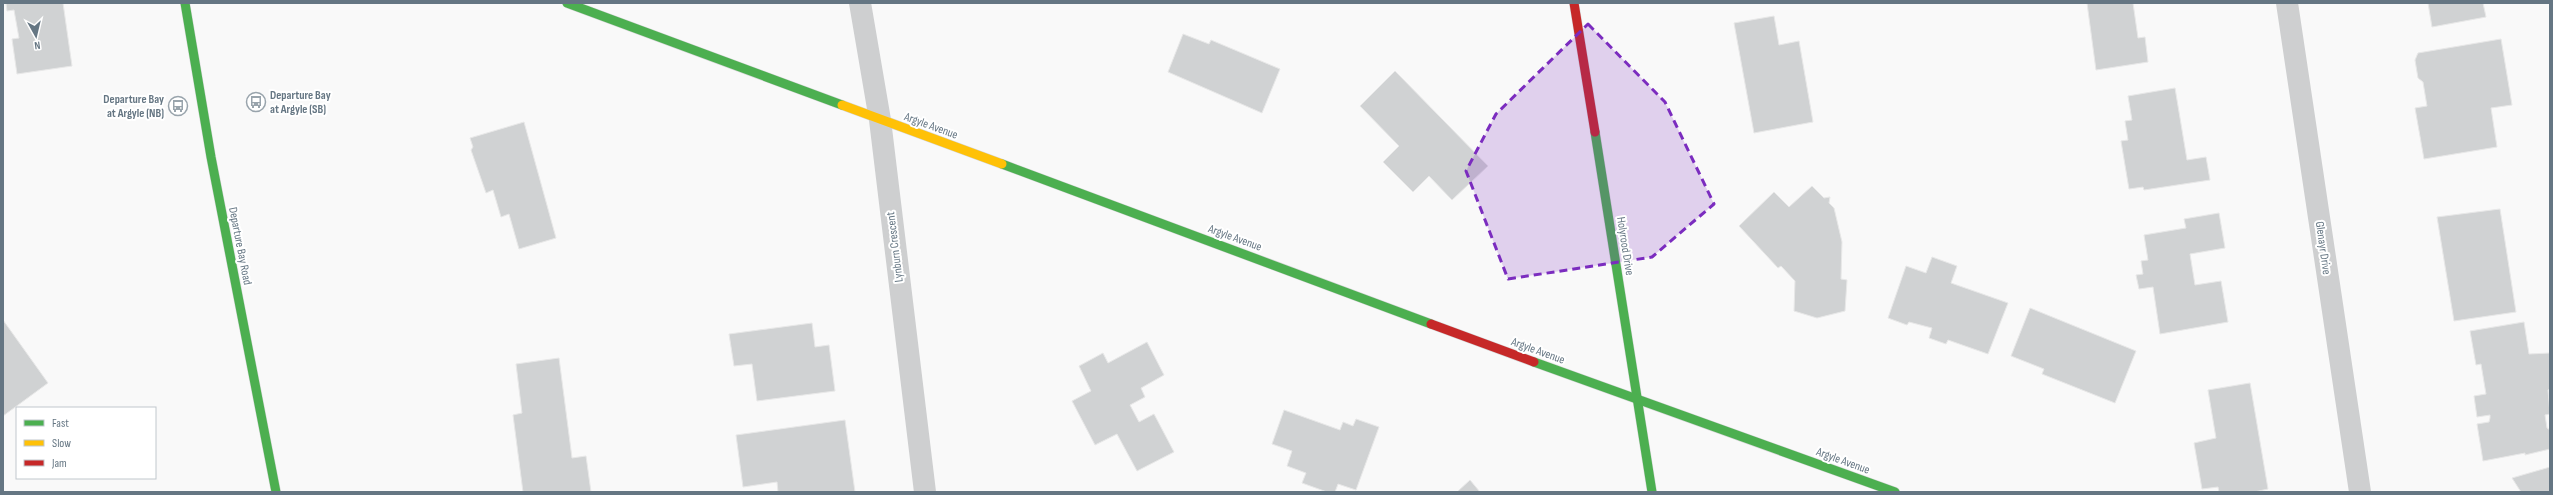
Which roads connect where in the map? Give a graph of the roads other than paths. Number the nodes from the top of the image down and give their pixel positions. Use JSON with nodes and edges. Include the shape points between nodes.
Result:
{"nodes":[{"id":1,"x":185,"y":3,"type":"edge"},
{"id":2,"x":567,"y":3,"type":"edge"},
{"id":3,"x":860,"y":3,"type":"edge"},
{"id":4,"x":1574,"y":3,"type":"edge"},
{"id":5,"x":2287,"y":3,"type":"edge"},
{"id":6,"x":880,"y":120,"type":"junction"},
{"id":7,"x":1637,"y":400,"type":"junction"},
{"id":8,"x":276,"y":492,"type":"edge"},
{"id":9,"x":925,"y":492,"type":"edge"},
{"id":10,"x":1652,"y":492,"type":"edge"},
{"id":11,"x":1895,"y":492,"type":"edge"},
{"id":12,"x":2360,"y":492,"type":"edge"}],
"edges":[{"from":1,"to":8,"type":"street","name":"Departure Bay Road","via":[[211,157]]},
{"from":2,"to":6,"type":"street","name":"Argyle Avenue"},
{"from":3,"to":6,"type":"street","name":"Lynburn Crescent"},
{"from":4,"to":7,"type":"street","name":"Holyrood Drive"},
{"from":5,"to":12,"type":"street","name":"Glenayr Drive"},
{"from":6,"to":7,"type":"street","name":"Argyle Avenue"},
{"from":6,"to":9,"type":"street","name":"Lynburn Crescent"},
{"from":7,"to":10,"type":"street","name":"Holyrood Drive"},
{"from":7,"to":11,"type":"street","name":"Argyle Avenue"}]}
